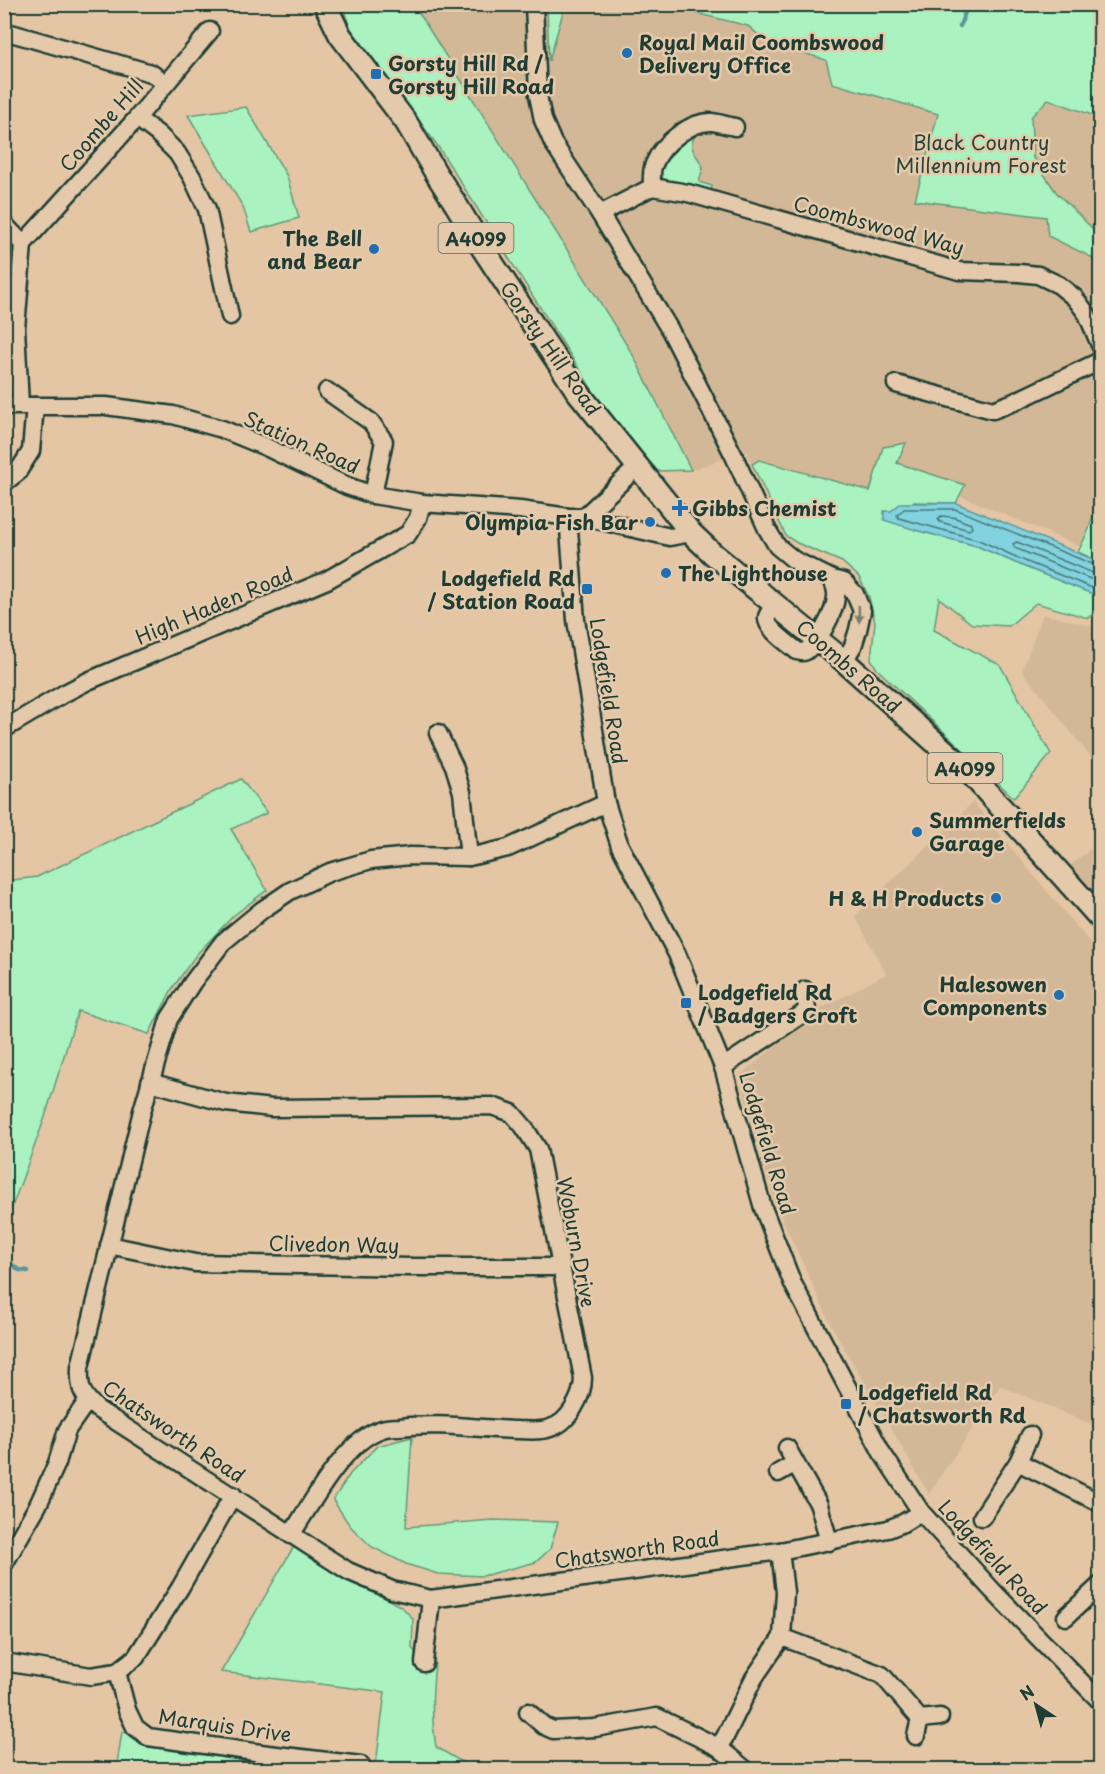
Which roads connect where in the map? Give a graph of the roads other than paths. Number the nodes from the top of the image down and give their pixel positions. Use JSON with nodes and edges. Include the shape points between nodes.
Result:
{"nodes":[{"id":1,"x":325,"y":4,"type":"edge"},
{"id":2,"x":534,"y":4,"type":"edge"},
{"id":3,"x":4,"y":31,"type":"edge"},
{"id":4,"x":210,"y":31,"type":"dead end"},
{"id":5,"x":165,"y":83,"type":"junction"},
{"id":6,"x":137,"y":118,"type":"junction"},
{"id":7,"x":735,"y":128,"type":"dead end"},
{"id":8,"x":652,"y":187,"type":"junction"},
{"id":9,"x":600,"y":214,"type":"junction"},
{"id":10,"x":4,"y":224,"type":"edge"},
{"id":11,"x":23,"y":244,"type":"junction"},
{"id":12,"x":230,"y":316,"type":"dead end"},
{"id":13,"x":10,"y":327,"type":"edge"},
{"id":14,"x":1101,"y":345,"type":"edge"},
{"id":15,"x":1101,"y":362,"type":"edge"},
{"id":16,"x":896,"y":384,"type":"dead end"},
{"id":17,"x":327,"y":391,"type":"dead end"},
{"id":18,"x":20,"y":406,"type":"edge"},
{"id":19,"x":638,"y":466,"type":"junction"},
{"id":20,"x":4,"y":483,"type":"edge"},
{"id":21,"x":373,"y":495,"type":"junction"},
{"id":22,"x":422,"y":503,"type":"junction"},
{"id":23,"x":576,"y":517,"type":"junction"},
{"id":24,"x":691,"y":533,"type":"junction"},
{"id":25,"x":832,"y":579,"type":"junction"},
{"id":26,"x":817,"y":638,"type":"junction"},
{"id":27,"x":844,"y":661,"type":"junction"},
{"id":28,"x":4,"y":729,"type":"edge"},
{"id":29,"x":438,"y":733,"type":"dead end"},
{"id":30,"x":606,"y":803,"type":"junction"},
{"id":31,"x":469,"y":857,"type":"junction"},
{"id":32,"x":1073,"y":888,"type":"junction"},
{"id":33,"x":1101,"y":918,"type":"edge"},
{"id":34,"x":1101,"y":930,"type":"edge"},
{"id":35,"x":804,"y":990,"type":"dead end"},
{"id":36,"x":723,"y":1067,"type":"junction"},
{"id":37,"x":150,"y":1082,"type":"junction"},
{"id":38,"x":109,"y":1245,"type":"junction"},
{"id":39,"x":560,"y":1267,"type":"junction"},
{"id":40,"x":88,"y":1400,"type":"junction"},
{"id":41,"x":1030,"y":1435,"type":"dead end"},
{"id":42,"x":787,"y":1449,"type":"dead end"},
{"id":43,"x":1018,"y":1462,"type":"junction"},
{"id":44,"x":795,"y":1464,"type":"junction"},
{"id":45,"x":778,"y":1473,"type":"dead end"},
{"id":46,"x":233,"y":1495,"type":"junction"},
{"id":47,"x":1101,"y":1503,"type":"edge"},
{"id":48,"x":921,"y":1512,"type":"junction"},
{"id":49,"x":982,"y":1517,"type":"dead end"},
{"id":50,"x":291,"y":1535,"type":"junction"},
{"id":51,"x":829,"y":1542,"type":"junction"},
{"id":52,"x":780,"y":1551,"type":"junction"},
{"id":53,"x":4,"y":1564,"type":"edge"},
{"id":54,"x":1101,"y":1585,"type":"edge"},
{"id":55,"x":431,"y":1599,"type":"junction"},
{"id":56,"x":1066,"y":1617,"type":"dead end"},
{"id":57,"x":782,"y":1637,"type":"junction"},
{"id":58,"x":4,"y":1662,"type":"edge"},
{"id":59,"x":424,"y":1663,"type":"dead end"},
{"id":60,"x":117,"y":1672,"type":"junction"},
{"id":61,"x":1101,"y":1701,"type":"edge"},
{"id":62,"x":528,"y":1712,"type":"dead end"},
{"id":63,"x":940,"y":1717,"type":"dead end"},
{"id":64,"x":920,"y":1719,"type":"junction"},
{"id":65,"x":916,"y":1736,"type":"dead end"},
{"id":66,"x":718,"y":1747,"type":"junction"},
{"id":67,"x":360,"y":1770,"type":"edge"},
{"id":68,"x":746,"y":1770,"type":"edge"}],
"edges":[{"from":1,"to":19,"type":"main road","name":"Gorsty Hill Road","number":"A4099","via":[[340,35],[406,122],[570,381]]},
{"from":2,"to":9,"type":"street","via":[[538,95],[543,120],[553,143]]},
{"from":3,"to":5,"type":"street","via":[[150,73]]},
{"from":4,"to":5,"type":"street","name":"Coombe Hill"},
{"from":5,"to":6,"type":"street","name":"Coombe Hill"},
{"from":6,"to":11,"type":"street","name":"Coombe Hill"},
{"from":6,"to":12,"type":"street","via":[[177,153],[192,177],[207,209]]},
{"from":7,"to":8,"type":"street","via":[[711,122],[679,134],[653,164]]},
{"from":8,"to":9,"type":"street"},
{"from":8,"to":14,"type":"street","name":"Coombswood Way","via":[[688,193],[959,271],[1038,275],[1075,298]]},
{"from":9,"to":25,"type":"street","via":[[670,330],[777,546],[794,560]]},
{"from":10,"to":11,"type":"street"},
{"from":11,"to":13,"type":"street"},
{"from":13,"to":18,"type":"street"},
{"from":15,"to":16,"type":"street","via":[[993,410]]},
{"from":17,"to":21,"type":"street","via":[[371,422],[384,441]]},
{"from":18,"to":20,"type":"street","via":[[31,451],[17,473]]},
{"from":18,"to":21,"type":"street","name":"Station Road","via":[[106,406],[173,415],[222,429]]},
{"from":19,"to":23,"type":"street"},
{"from":19,"to":24,"type":"main road","name":"Gorsty Hill Road","number":"A4099"},
{"from":21,"to":22,"type":"street","name":"Station Road"},
{"from":22,"to":23,"type":"street","name":"Station Road"},
{"from":22,"to":28,"type":"street","name":"High Haden Road","via":[[408,534],[327,580],[88,681]]},
{"from":23,"to":24,"type":"street","via":[[670,537]]},
{"from":23,"to":30,"type":"street","name":"Lodgefield Road","via":[[576,620]]},
{"from":24,"to":26,"type":"main road","name":"Coombs Road","number":"A4099"},
{"from":25,"to":26,"type":"street","via":[[837,595],[834,612]]},
{"from":25,"to":27,"type":"street","one_way":true,"via":[[844,582],[855,594],[862,611],[853,646]]},
{"from":26,"to":27,"type":"main road","name":"Coombs Road","number":"A4099"},
{"from":27,"to":32,"type":"main road","name":"Coombs Road","number":"A4099","via":[[973,776]]},
{"from":29,"to":31,"type":"street","via":[[462,792]]},
{"from":30,"to":31,"type":"street","name":"Chatsworth Road","via":[[508,848]]},
{"from":30,"to":36,"type":"street","name":"Lodgefield Road","via":[[620,846],[677,954]]},
{"from":31,"to":37,"type":"street","name":"Chatsworth Road","via":[[371,860],[330,872],[262,910],[223,942],[192,983],[169,1019]]},
{"from":32,"to":33,"type":"main road","name":"Coombs Road","number":"A4099"},
{"from":32,"to":34,"type":"main road","name":"Coombs Road","number":"A4099"},
{"from":35,"to":36,"type":"street","via":[[807,1011]]},
{"from":36,"to":48,"type":"street","name":"Lodgefield Road","via":[[764,1208],[793,1284],[882,1453]]},
{"from":37,"to":38,"type":"street","name":"Chatsworth Road"},
{"from":37,"to":39,"type":"street","name":"Woburn Drive","via":[[226,1103],[272,1108],[492,1106],[512,1113],[538,1149]]},
{"from":38,"to":39,"type":"street","name":"Clivedon Way","via":[[195,1263]]},
{"from":38,"to":40,"type":"street","name":"Chatsworth Road","via":[[80,1367],[79,1385]]},
{"from":39,"to":50,"type":"street","name":"Woburn Drive","via":[[583,1378],[578,1400],[564,1418],[543,1430],[424,1424],[383,1429],[367,1436],[332,1472]]},
{"from":40,"to":46,"type":"street","name":"Chatsworth Road"},
{"from":40,"to":53,"type":"street","via":[[67,1430],[38,1505]]},
{"from":41,"to":43,"type":"street"},
{"from":42,"to":44,"type":"street"},
{"from":43,"to":47,"type":"street"},
{"from":43,"to":49,"type":"street"},
{"from":44,"to":45,"type":"street"},
{"from":44,"to":51,"type":"street","via":[[819,1505]]},
{"from":46,"to":50,"type":"street","name":"Chatsworth Road"},
{"from":46,"to":60,"type":"street","via":[[136,1658]]},
{"from":48,"to":51,"type":"street","name":"Chatsworth Road","via":[[888,1528]]},
{"from":48,"to":61,"type":"street","name":"Lodgefield Road"},
{"from":50,"to":55,"type":"street","name":"Chatsworth Road","via":[[348,1570],[392,1590]]},
{"from":51,"to":52,"type":"street","name":"Chatsworth Road"},
{"from":52,"to":55,"type":"street","name":"Chatsworth Road"},
{"from":52,"to":57,"type":"street","via":[[785,1592]]},
{"from":54,"to":56,"type":"street"},
{"from":55,"to":59,"type":"street"},
{"from":57,"to":64,"type":"street","via":[[882,1675]]},
{"from":57,"to":66,"type":"street","via":[[754,1678]]},
{"from":58,"to":60,"type":"street","via":[[91,1676]]},
{"from":60,"to":67,"type":"street","name":"Marquis Drive","via":[[126,1710],[135,1727],[148,1737],[362,1765]]},
{"from":62,"to":66,"type":"street","via":[[553,1730],[657,1718]]},
{"from":63,"to":64,"type":"street"},
{"from":64,"to":65,"type":"street"},
{"from":66,"to":68,"type":"street"}]}
